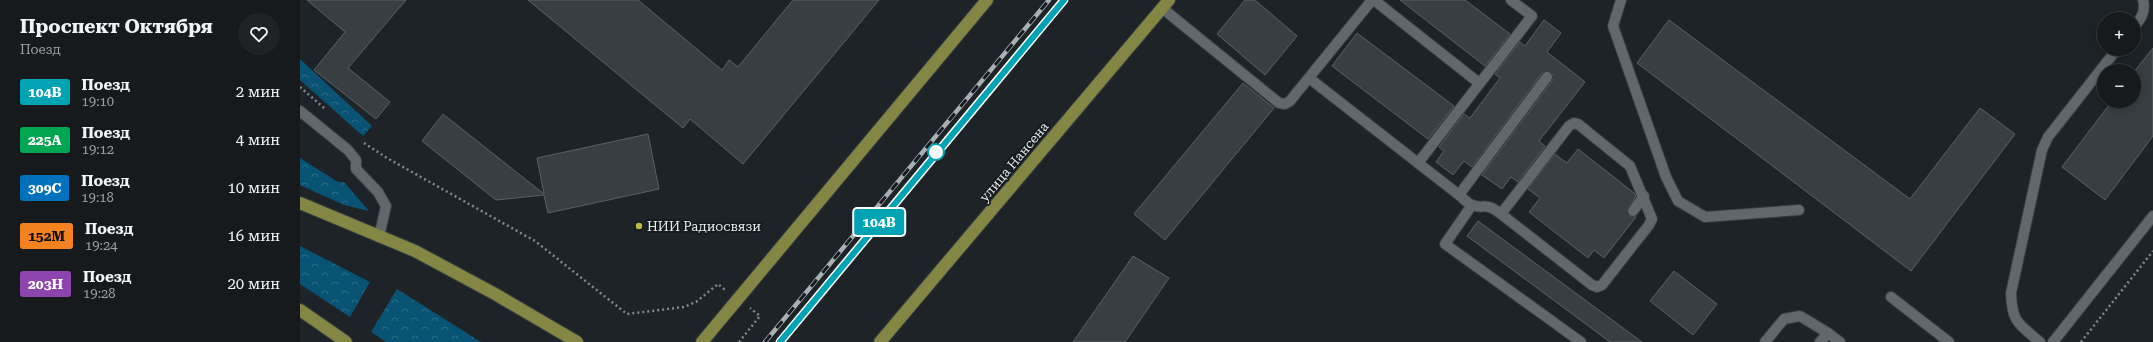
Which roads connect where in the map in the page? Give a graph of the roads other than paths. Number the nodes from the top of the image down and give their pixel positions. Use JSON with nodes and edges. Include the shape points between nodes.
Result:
{"nodes":[{"id":1,"x":987,"y":0,"type":"edge"},
{"id":2,"x":1373,"y":0,"type":"edge"},
{"id":3,"x":1511,"y":0,"type":"edge"},
{"id":4,"x":1621,"y":0,"type":"edge"},
{"id":5,"x":2143,"y":0,"type":"edge"},
{"id":6,"x":1165,"y":4,"type":"edge"},
{"id":7,"x":2141,"y":19,"type":"edge"},
{"id":8,"x":2111,"y":56,"type":"edge"},
{"id":9,"x":1547,"y":77,"type":"dead end"},
{"id":10,"x":1309,"y":78,"type":"junction"},
{"id":11,"x":1479,"y":83,"type":"junction"},
{"id":12,"x":300,"y":111,"type":"edge"},
{"id":13,"x":1418,"y":163,"type":"junction"},
{"id":14,"x":1459,"y":195,"type":"junction"},
{"id":15,"x":1644,"y":196,"type":"junction"},
{"id":16,"x":300,"y":203,"type":"edge"},
{"id":17,"x":1472,"y":205,"type":"junction"},
{"id":18,"x":1799,"y":210,"type":"dead end"},
{"id":19,"x":1633,"y":211,"type":"dead end"},
{"id":20,"x":1501,"y":214,"type":"junction"},
{"id":21,"x":2153,"y":216,"type":"edge"},
{"id":22,"x":379,"y":237,"type":"junction"},
{"id":23,"x":1891,"y":297,"type":"dead end"},
{"id":24,"x":300,"y":310,"type":"edge"},
{"id":25,"x":1828,"y":333,"type":"junction"},
{"id":26,"x":702,"y":341,"type":"edge"},
{"id":27,"x":346,"y":342,"type":"edge"},
{"id":28,"x":578,"y":342,"type":"edge"},
{"id":29,"x":880,"y":342,"type":"edge"},
{"id":30,"x":1580,"y":342,"type":"edge"},
{"id":31,"x":1766,"y":342,"type":"edge"},
{"id":32,"x":1820,"y":342,"type":"edge"},
{"id":33,"x":1840,"y":342,"type":"edge"},
{"id":34,"x":1949,"y":342,"type":"edge"},
{"id":35,"x":2040,"y":342,"type":"edge"},
{"id":36,"x":2054,"y":342,"type":"edge"}],
"edges":[{"from":1,"to":26,"type":"main road"},
{"from":2,"to":10,"type":"lane"},
{"from":2,"to":11,"type":"lane"},
{"from":3,"to":11,"type":"lane","via":[[1532,16]]},
{"from":4,"to":18,"type":"lane","via":[[1613,26],[1666,177],[1678,201],[1705,217]]},
{"from":5,"to":7,"type":"lane"},
{"from":6,"to":10,"type":"lane","via":[[1280,103],[1290,101]]},
{"from":6,"to":29,"type":"main road","name":"улица Нансена"},
{"from":8,"to":35,"type":"lane","via":[[2048,136],[2042,150],[2010,293],[2016,322]]},
{"from":9,"to":14,"type":"lane"},
{"from":10,"to":13,"type":"lane"},
{"from":11,"to":13,"type":"lane"},
{"from":12,"to":22,"type":"lane","via":[[348,150],[356,160],[356,169],[378,192],[386,206]]},
{"from":13,"to":14,"type":"lane"},
{"from":14,"to":17,"type":"lane"},
{"from":15,"to":19,"type":"lane"},
{"from":15,"to":20,"type":"lane","via":[[1627,162],[1574,123],[1569,126]]},
{"from":15,"to":20,"type":"lane","via":[[1652,219],[1649,225],[1598,287],[1592,285]]},
{"from":16,"to":22,"type":"main road"},
{"from":17,"to":20,"type":"lane","via":[[1489,206]]},
{"from":17,"to":30,"type":"lane","via":[[1445,244]]},
{"from":21,"to":36,"type":"lane"},
{"from":22,"to":28,"type":"main road","via":[[415,251]]},
{"from":23,"to":34,"type":"lane"},
{"from":24,"to":27,"type":"main road"},
{"from":25,"to":31,"type":"lane","via":[[1800,316],[1784,319]]},
{"from":25,"to":32,"type":"lane"},
{"from":25,"to":33,"type":"lane"}]}
